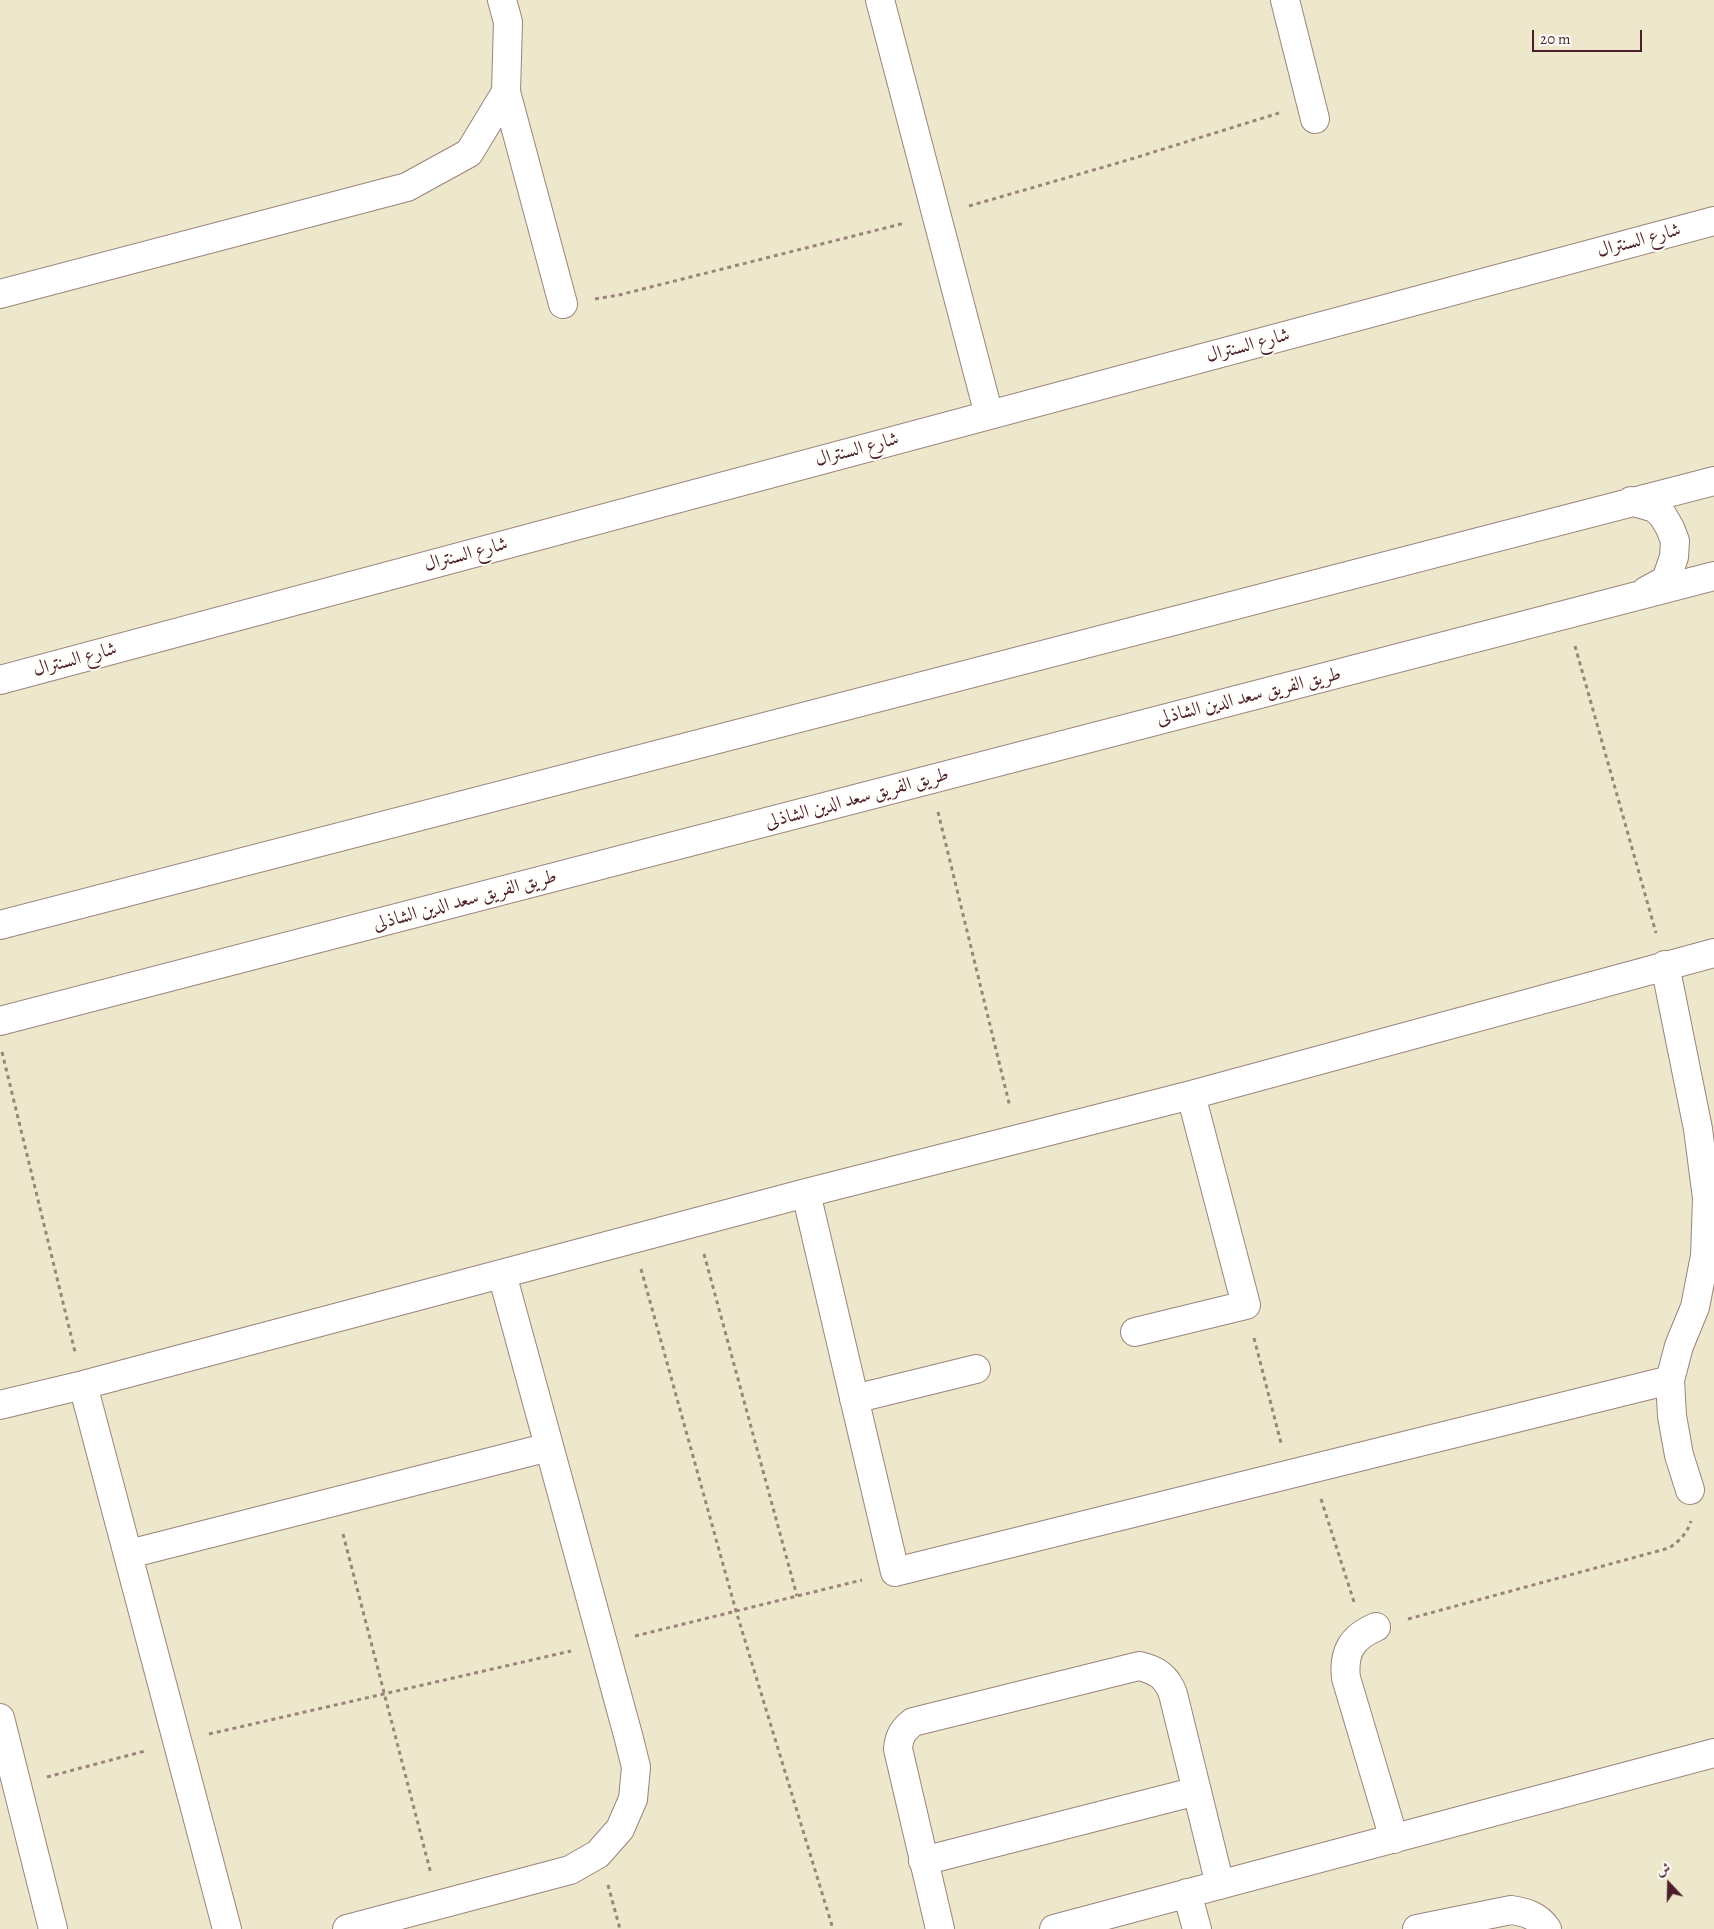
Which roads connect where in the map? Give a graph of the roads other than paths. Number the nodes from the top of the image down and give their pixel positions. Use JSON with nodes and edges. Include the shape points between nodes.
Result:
{"nodes":[{"id":1,"x":502,"y":0,"type":"edge"},
{"id":2,"x":880,"y":0,"type":"edge"},
{"id":3,"x":1285,"y":0,"type":"edge"},
{"id":4,"x":506,"y":92,"type":"junction"},
{"id":5,"x":1315,"y":119,"type":"dead end"},
{"id":6,"x":1714,"y":221,"type":"edge"},
{"id":7,"x":0,"y":294,"type":"edge"},
{"id":8,"x":563,"y":304,"type":"dead end"},
{"id":9,"x":989,"y":415,"type":"junction"},
{"id":10,"x":1714,"y":480,"type":"edge"},
{"id":11,"x":1631,"y":502,"type":"junction"},
{"id":12,"x":1714,"y":576,"type":"edge"},
{"id":13,"x":1636,"y":597,"type":"junction"},
{"id":14,"x":0,"y":680,"type":"edge"},
{"id":15,"x":0,"y":925,"type":"edge"},
{"id":16,"x":1714,"y":953,"type":"edge"},
{"id":17,"x":1666,"y":965,"type":"junction"},
{"id":18,"x":0,"y":1021,"type":"edge"},
{"id":19,"x":1191,"y":1095,"type":"junction"},
{"id":20,"x":1708,"y":1158,"type":"edge"},
{"id":21,"x":806,"y":1193,"type":"junction"},
{"id":22,"x":502,"y":1274,"type":"junction"},
{"id":23,"x":1135,"y":1332,"type":"dead end"},
{"id":24,"x":976,"y":1369,"type":"dead end"},
{"id":25,"x":1670,"y":1380,"type":"junction"},
{"id":26,"x":83,"y":1385,"type":"junction"},
{"id":27,"x":854,"y":1399,"type":"junction"},
{"id":28,"x":0,"y":1406,"type":"edge"},
{"id":29,"x":549,"y":1447,"type":"junction"},
{"id":30,"x":1690,"y":1490,"type":"road end"},
{"id":31,"x":129,"y":1554,"type":"junction"},
{"id":32,"x":1370,"y":1630,"type":"road end"},
{"id":33,"x":0,"y":1718,"type":"edge"},
{"id":34,"x":1714,"y":1752,"type":"edge"},
{"id":35,"x":1197,"y":1791,"type":"junction"},
{"id":36,"x":1394,"y":1839,"type":"junction"},
{"id":37,"x":923,"y":1860,"type":"junction"},
{"id":38,"x":1220,"y":1885,"type":"junction"},
{"id":39,"x":1187,"y":1893,"type":"junction"},
{"id":40,"x":53,"y":1929,"type":"edge"},
{"id":41,"x":227,"y":1929,"type":"edge"},
{"id":42,"x":347,"y":1929,"type":"edge"},
{"id":43,"x":940,"y":1929,"type":"edge"},
{"id":44,"x":1054,"y":1929,"type":"edge"},
{"id":45,"x":1197,"y":1929,"type":"edge"},
{"id":46,"x":1417,"y":1929,"type":"edge"},
{"id":47,"x":1547,"y":1929,"type":"edge"}],
"edges":[{"from":1,"to":4,"type":"street","via":[[508,22]]},
{"from":2,"to":9,"type":"street"},
{"from":3,"to":5,"type":"street"},
{"from":4,"to":7,"type":"street","via":[[469,154],[407,187]]},
{"from":4,"to":8,"type":"street"},
{"from":6,"to":9,"type":"street","name":"شارع السنترال"},
{"from":9,"to":14,"type":"street","name":"شارع السنترال"},
{"from":10,"to":11,"type":"street"},
{"from":11,"to":13,"type":"street","via":[[1655,508],[1663,516],[1675,541],[1674,557],[1666,580]]},
{"from":11,"to":15,"type":"street"},
{"from":12,"to":13,"type":"street","name":"طريق الفريق سعد الدين الشاذلى"},
{"from":13,"to":18,"type":"street","name":"طريق الفريق سعد الدين الشاذلى"},
{"from":16,"to":17,"type":"street"},
{"from":17,"to":19,"type":"street"},
{"from":17,"to":20,"type":"street"},
{"from":19,"to":21,"type":"street"},
{"from":19,"to":23,"type":"street","via":[[1246,1306]]},
{"from":20,"to":25,"type":"street","via":[[1705,1256],[1694,1306]]},
{"from":21,"to":22,"type":"street"},
{"from":21,"to":27,"type":"street"},
{"from":22,"to":26,"type":"street"},
{"from":22,"to":29,"type":"street"},
{"from":24,"to":27,"type":"street"},
{"from":25,"to":27,"type":"street","via":[[894,1572]]},
{"from":25,"to":30,"type":"street","via":[[1679,1455]]},
{"from":26,"to":28,"type":"street"},
{"from":26,"to":31,"type":"street"},
{"from":29,"to":31,"type":"street"},
{"from":29,"to":42,"type":"street","via":[[636,1767],[633,1799],[620,1829],[598,1854],[570,1870]]},
{"from":31,"to":41,"type":"street"},
{"from":32,"to":36,"type":"street","via":[[1354,1641],[1344,1664]]},
{"from":33,"to":40,"type":"street"},
{"from":34,"to":36,"type":"street"},
{"from":35,"to":37,"type":"street"},
{"from":35,"to":37,"type":"street","via":[[1169,1683],[1151,1668],[1127,1668],[913,1722],[904,1729],[898,1749]]},
{"from":35,"to":38,"type":"street"},
{"from":36,"to":38,"type":"street"},
{"from":37,"to":43,"type":"street"},
{"from":38,"to":39,"type":"street"},
{"from":39,"to":44,"type":"street"},
{"from":39,"to":45,"type":"street"},
{"from":46,"to":47,"type":"street","via":[[1511,1910],[1535,1916]]}]}
